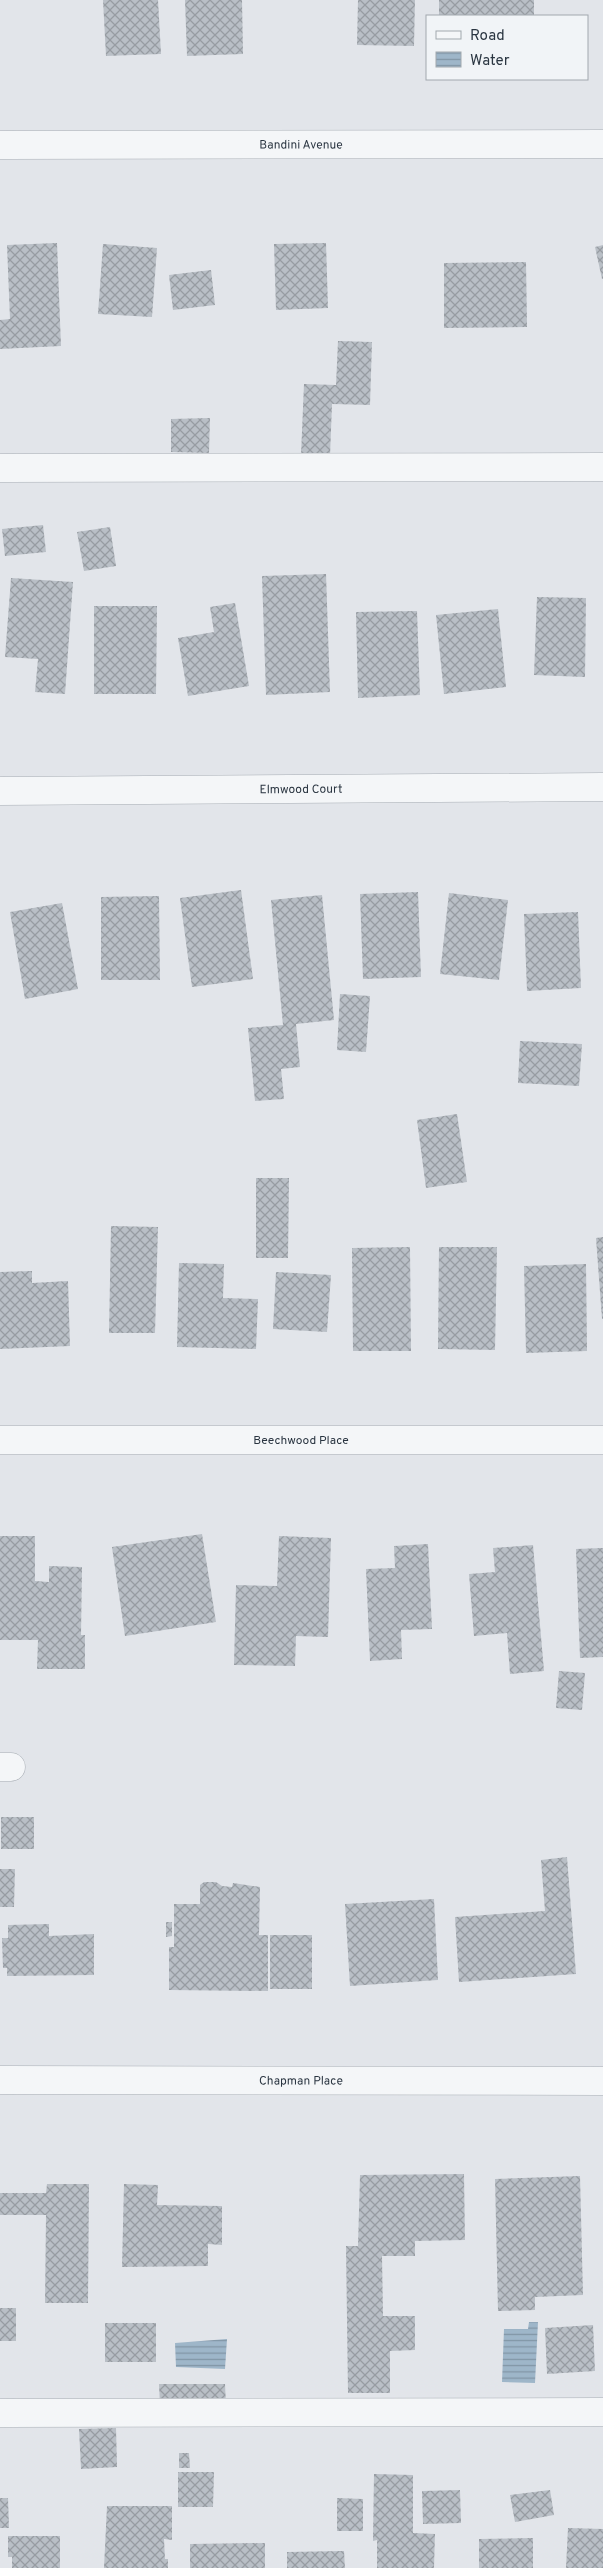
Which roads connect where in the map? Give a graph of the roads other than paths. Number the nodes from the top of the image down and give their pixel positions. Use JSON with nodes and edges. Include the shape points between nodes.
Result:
{"nodes":[{"id":1,"x":603,"y":144,"type":"edge"},
{"id":2,"x":0,"y":145,"type":"edge"},
{"id":3,"x":603,"y":467,"type":"edge"},
{"id":4,"x":0,"y":468,"type":"edge"},
{"id":5,"x":603,"y":787,"type":"edge"},
{"id":6,"x":0,"y":791,"type":"edge"},
{"id":7,"x":0,"y":1440,"type":"edge"},
{"id":8,"x":603,"y":1440,"type":"edge"},
{"id":9,"x":0,"y":2080,"type":"edge"},
{"id":10,"x":603,"y":2081,"type":"edge"},
{"id":11,"x":603,"y":2412,"type":"edge"},
{"id":12,"x":0,"y":2413,"type":"edge"}],
"edges":[{"from":1,"to":2,"type":"street","name":"Bandini Avenue"},
{"from":3,"to":4,"type":"street"},
{"from":5,"to":6,"type":"street","name":"Elmwood Court"},
{"from":7,"to":8,"type":"street","name":"Beechwood Place"},
{"from":9,"to":10,"type":"street","name":"Chapman Place"},
{"from":11,"to":12,"type":"street"}]}
